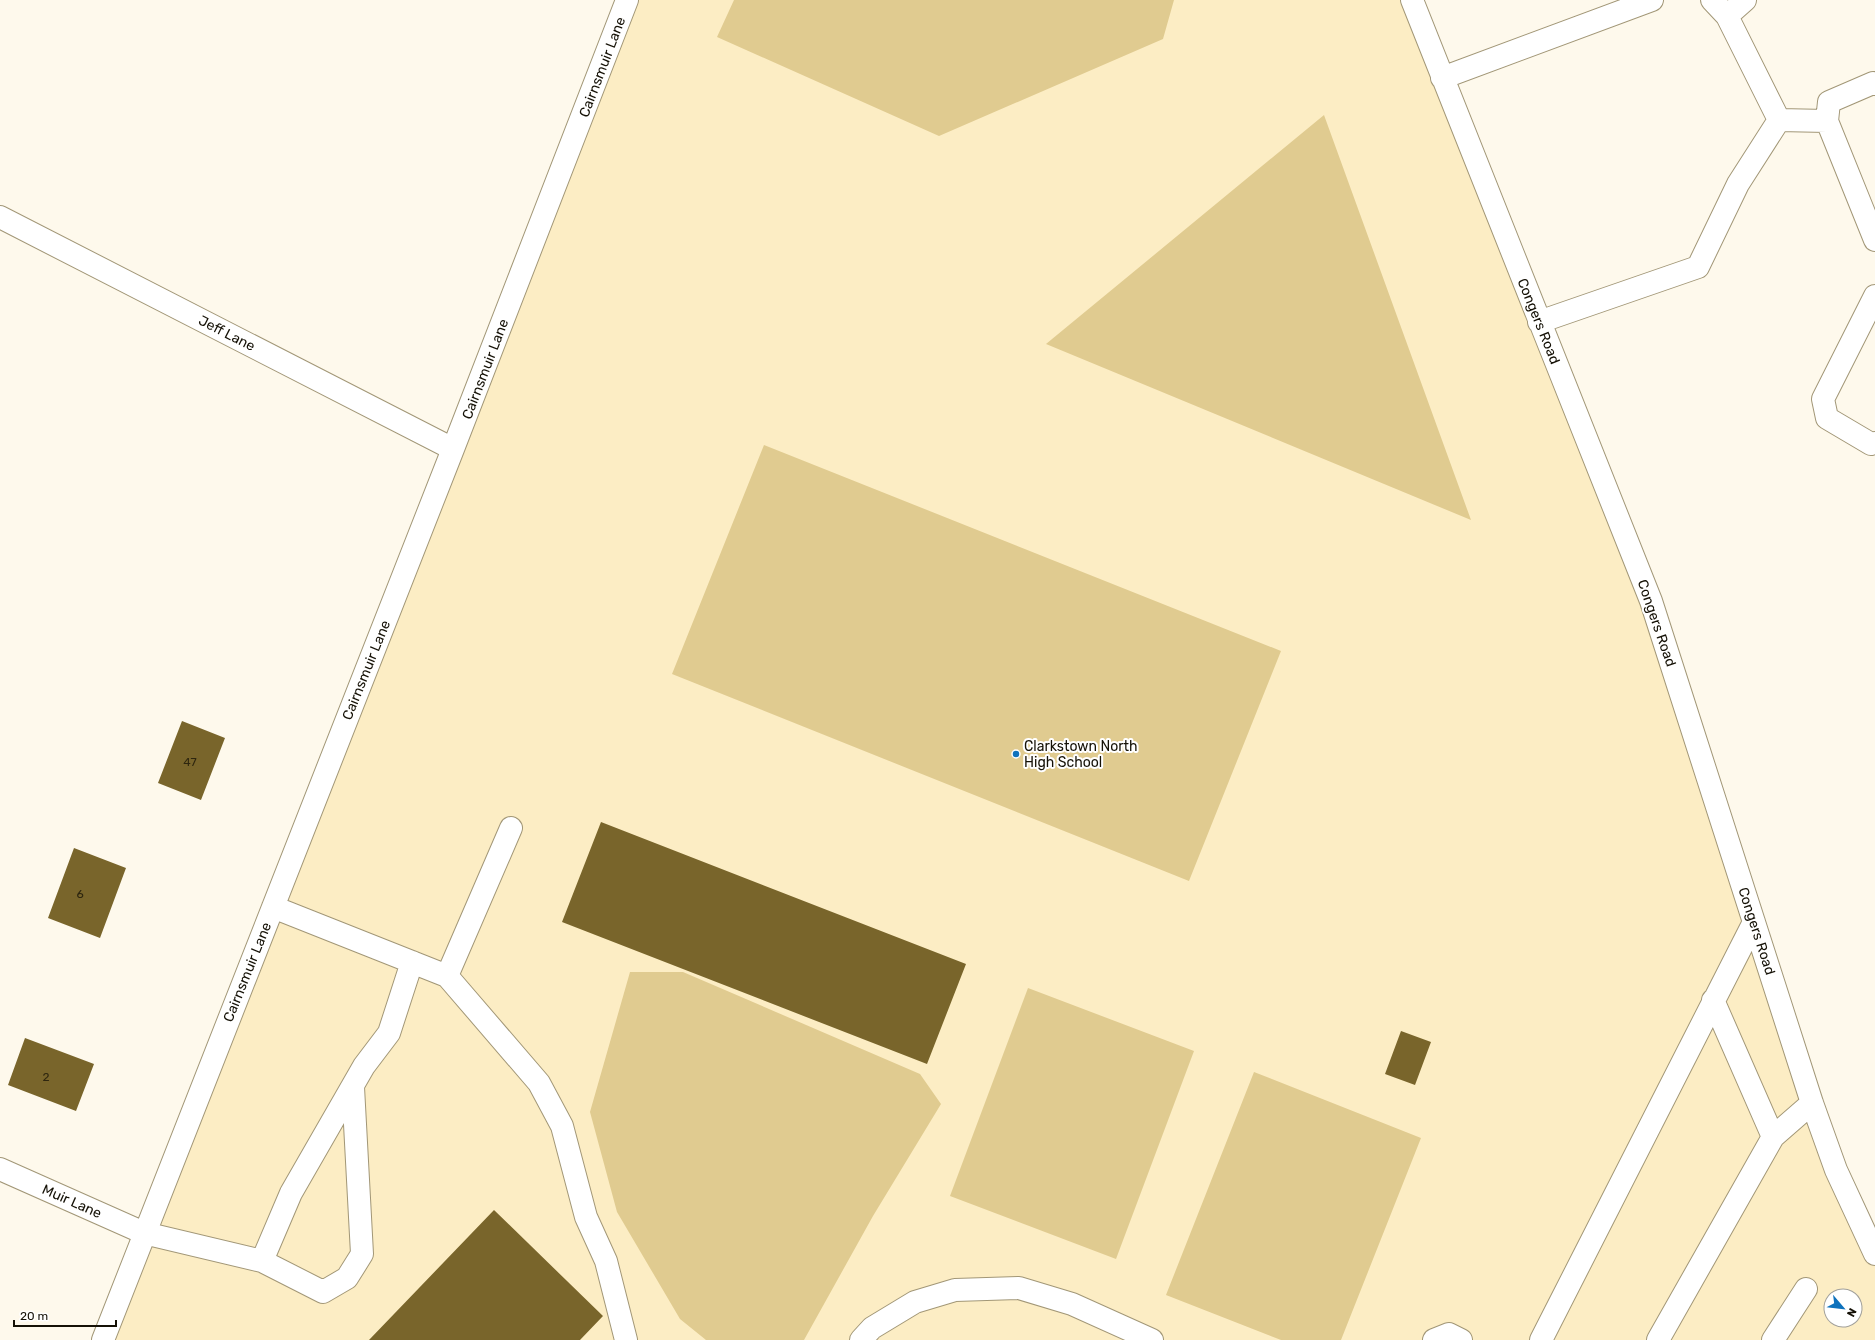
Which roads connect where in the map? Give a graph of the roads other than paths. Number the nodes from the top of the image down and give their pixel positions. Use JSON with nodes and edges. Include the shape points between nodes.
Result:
{"nodes":[{"id":1,"x":628,"y":0,"type":"edge"},
{"id":2,"x":1412,"y":0,"type":"edge"},
{"id":3,"x":1652,"y":0,"type":"edge"},
{"id":4,"x":1712,"y":0,"type":"edge"},
{"id":5,"x":1745,"y":0,"type":"edge"},
{"id":6,"x":1727,"y":16,"type":"junction"},
{"id":7,"x":1442,"y":78,"type":"junction"},
{"id":8,"x":1875,"y":84,"type":"edge"},
{"id":9,"x":1779,"y":120,"type":"junction"},
{"id":10,"x":1827,"y":121,"type":"junction"},
{"id":11,"x":0,"y":217,"type":"edge"},
{"id":12,"x":1875,"y":240,"type":"edge"},
{"id":13,"x":1875,"y":296,"type":"edge"},
{"id":14,"x":1539,"y":322,"type":"junction"},
{"id":15,"x":1875,"y":443,"type":"edge"},
{"id":16,"x":453,"y":449,"type":"junction"},
{"id":17,"x":511,"y":828,"type":"dead end"},
{"id":18,"x":273,"y":907,"type":"junction"},
{"id":19,"x":1754,"y":922,"type":"junction"},
{"id":20,"x":412,"y":962,"type":"junction"},
{"id":21,"x":447,"y":976,"type":"junction"},
{"id":22,"x":1713,"y":1000,"type":"junction"},
{"id":23,"x":353,"y":1087,"type":"junction"},
{"id":24,"x":1812,"y":1103,"type":"junction"},
{"id":25,"x":1772,"y":1137,"type":"junction"},
{"id":26,"x":0,"y":1169,"type":"edge"},
{"id":27,"x":144,"y":1233,"type":"junction"},
{"id":28,"x":1875,"y":1254,"type":"edge"},
{"id":29,"x":262,"y":1261,"type":"junction"},
{"id":30,"x":1806,"y":1289,"type":"dead end"},
{"id":31,"x":103,"y":1340,"type":"edge"},
{"id":32,"x":626,"y":1340,"type":"edge"},
{"id":33,"x":861,"y":1340,"type":"edge"},
{"id":34,"x":1152,"y":1340,"type":"edge"},
{"id":35,"x":1434,"y":1340,"type":"edge"},
{"id":36,"x":1461,"y":1340,"type":"edge"},
{"id":37,"x":1540,"y":1340,"type":"edge"},
{"id":38,"x":1658,"y":1340,"type":"edge"},
{"id":39,"x":1773,"y":1340,"type":"edge"}],
"edges":[{"from":1,"to":16,"type":"street","name":"Cairnsmuir Lane"},
{"from":2,"to":7,"type":"street","name":"Congers Road"},
{"from":3,"to":7,"type":"street"},
{"from":4,"to":6,"type":"street"},
{"from":5,"to":6,"type":"street"},
{"from":6,"to":9,"type":"street"},
{"from":7,"to":14,"type":"street","name":"Congers Road"},
{"from":8,"to":10,"type":"street","via":[[1829,102]]},
{"from":9,"to":10,"type":"street"},
{"from":9,"to":14,"type":"street","via":[[1738,184],[1698,267]]},
{"from":10,"to":12,"type":"street"},
{"from":11,"to":16,"type":"street","name":"Jeff Lane"},
{"from":13,"to":15,"type":"street","via":[[1823,399],[1827,418],[1871,444]]},
{"from":14,"to":19,"type":"street","name":"Congers Road","via":[[1651,601]]},
{"from":16,"to":18,"type":"street","name":"Cairnsmuir Lane"},
{"from":17,"to":21,"type":"street"},
{"from":18,"to":20,"type":"street"},
{"from":18,"to":27,"type":"street","name":"Cairnsmuir Lane"},
{"from":19,"to":22,"type":"street"},
{"from":19,"to":24,"type":"street","name":"Congers Road"},
{"from":20,"to":21,"type":"street"},
{"from":20,"to":23,"type":"street","via":[[389,1033],[364,1066]]},
{"from":21,"to":32,"type":"street","via":[[539,1083],[562,1126],[586,1217],[606,1261]]},
{"from":22,"to":25,"type":"street"},
{"from":22,"to":37,"type":"street"},
{"from":23,"to":29,"type":"street","via":[[291,1193]]},
{"from":23,"to":29,"type":"street","name":"Muir Lane","via":[[362,1254],[347,1278],[323,1292]]},
{"from":24,"to":25,"type":"street"},
{"from":24,"to":28,"type":"street","name":"Congers Road","via":[[1836,1170]]},
{"from":25,"to":38,"type":"street"},
{"from":26,"to":27,"type":"street","name":"Muir Lane"},
{"from":27,"to":29,"type":"street","name":"Muir Lane"},
{"from":27,"to":31,"type":"street","name":"Cairnsmuir Lane"},
{"from":30,"to":39,"type":"street"},
{"from":33,"to":34,"type":"street","via":[[872,1328],[915,1302],[955,1290],[1019,1288],[1072,1304]]},
{"from":35,"to":36,"type":"street","via":[[1449,1334]]}]}
